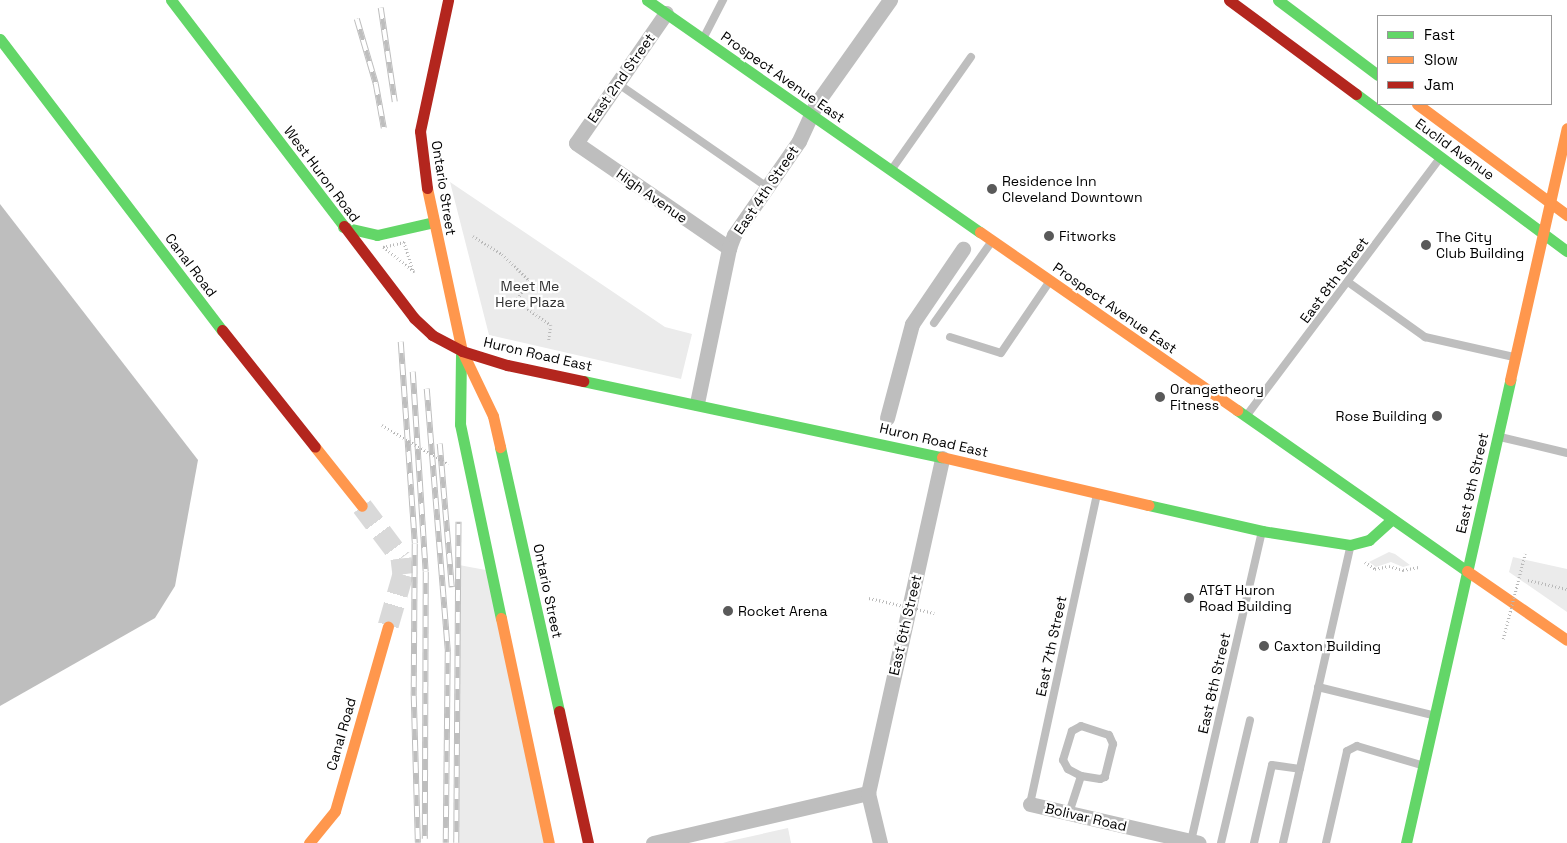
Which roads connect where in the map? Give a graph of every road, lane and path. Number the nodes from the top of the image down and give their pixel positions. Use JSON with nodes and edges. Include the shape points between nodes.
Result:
{"nodes":[{"id":1,"x":171,"y":0,"type":"edge"},
{"id":2,"x":448,"y":0,"type":"edge"},
{"id":3,"x":647,"y":0,"type":"edge"},
{"id":4,"x":723,"y":0,"type":"edge"},
{"id":5,"x":890,"y":0,"type":"edge"},
{"id":6,"x":1229,"y":0,"type":"edge"},
{"id":7,"x":1278,"y":0,"type":"edge"},
{"id":8,"x":666,"y":13,"type":"junction"},
{"id":9,"x":0,"y":39,"type":"edge"},
{"id":10,"x":703,"y":39,"type":"junction"},
{"id":11,"x":971,"y":57,"type":"dead end"},
{"id":12,"x":1377,"y":74,"type":"edge"},
{"id":13,"x":617,"y":83,"type":"junction"},
{"id":14,"x":1418,"y":105,"type":"edge"},
{"id":15,"x":810,"y":114,"type":"junction"},
{"id":16,"x":1567,"y":128,"type":"edge"},
{"id":17,"x":576,"y":143,"type":"joint"},
{"id":18,"x":1441,"y":157,"type":"junction"},
{"id":19,"x":890,"y":170,"type":"junction"},
{"id":20,"x":767,"y":187,"type":"junction"},
{"id":21,"x":1549,"y":202,"type":"junction"},
{"id":22,"x":1567,"y":215,"type":"edge"},
{"id":23,"x":434,"y":222,"type":"junction"},
{"id":24,"x":343,"y":227,"type":"junction"},
{"id":25,"x":1544,"y":233,"type":"junction"},
{"id":26,"x":473,"y":236,"type":"dead end"},
{"id":27,"x":992,"y":241,"type":"junction"},
{"id":28,"x":404,"y":242,"type":"joint"},
{"id":29,"x":729,"y":248,"type":"junction"},
{"id":30,"x":963,"y":250,"type":"dead end"},
{"id":31,"x":1567,"y":251,"type":"edge"},
{"id":32,"x":1050,"y":282,"type":"junction"},
{"id":33,"x":1348,"y":282,"type":"junction"},
{"id":34,"x":934,"y":323,"type":"dead end"},
{"id":35,"x":950,"y":336,"type":"dead end"},
{"id":36,"x":549,"y":340,"type":"dead end"},
{"id":37,"x":462,"y":351,"type":"junction"},
{"id":38,"x":1516,"y":357,"type":"junction"},
{"id":39,"x":697,"y":403,"type":"junction"},
{"id":40,"x":1246,"y":417,"type":"junction"},
{"id":41,"x":887,"y":418,"type":"dead end"},
{"id":42,"x":382,"y":425,"type":"dead end"},
{"id":43,"x":1498,"y":436,"type":"junction"},
{"id":44,"x":1567,"y":453,"type":"edge"},
{"id":45,"x":942,"y":458,"type":"junction"},
{"id":46,"x":448,"y":464,"type":"dead end"},
{"id":47,"x":1098,"y":494,"type":"junction"},
{"id":48,"x":362,"y":506,"type":"tunnel mouth"},
{"id":49,"x":1392,"y":519,"type":"junction"},
{"id":50,"x":1262,"y":531,"type":"junction"},
{"id":51,"x":1350,"y":545,"type":"junction"},
{"id":52,"x":1525,"y":554,"type":"dead end"},
{"id":53,"x":1365,"y":562,"type":"dead end"},
{"id":54,"x":1419,"y":567,"type":"dead end"},
{"id":55,"x":1468,"y":571,"type":"junction"},
{"id":56,"x":1528,"y":580,"type":"dead end"},
{"id":57,"x":1567,"y":589,"type":"edge"},
{"id":58,"x":869,"y":598,"type":"dead end"},
{"id":59,"x":934,"y":613,"type":"dead end"},
{"id":60,"x":388,"y":626,"type":"tunnel mouth"},
{"id":61,"x":1504,"y":639,"type":"dead end"},
{"id":62,"x":1567,"y":640,"type":"edge"},
{"id":63,"x":1318,"y":687,"type":"junction"},
{"id":64,"x":1434,"y":715,"type":"junction"},
{"id":65,"x":1250,"y":720,"type":"dead end"},
{"id":66,"x":1423,"y":765,"type":"junction"},
{"id":67,"x":1300,"y":769,"type":"junction"},
{"id":68,"x":1081,"y":776,"type":"junction"},
{"id":69,"x":868,"y":793,"type":"junction"},
{"id":70,"x":1030,"y":804,"type":"joint"},
{"id":71,"x":1069,"y":813,"type":"junction"},
{"id":72,"x":1195,"y":842,"type":"edge"},
{"id":73,"x":310,"y":843,"type":"edge"},
{"id":74,"x":549,"y":843,"type":"edge"},
{"id":75,"x":588,"y":843,"type":"edge"},
{"id":76,"x":653,"y":843,"type":"edge"},
{"id":77,"x":880,"y":843,"type":"edge"},
{"id":78,"x":1221,"y":843,"type":"edge"},
{"id":79,"x":1254,"y":843,"type":"edge"},
{"id":80,"x":1283,"y":843,"type":"edge"},
{"id":81,"x":1326,"y":843,"type":"edge"},
{"id":82,"x":1406,"y":843,"type":"edge"}],
"edges":[{"from":1,"to":24,"type":"street","name":"West Huron Road"},
{"from":2,"to":23,"type":"street","name":"Ontario Street","via":[[420,131],[421,158]]},
{"from":3,"to":8,"type":"street","name":"Prospect Avenue East"},
{"from":4,"to":10,"type":"lane"},
{"from":5,"to":15,"type":"street","name":"East 4th Street"},
{"from":6,"to":18,"type":"street","name":"Euclid Avenue"},
{"from":7,"to":12,"type":"street"},
{"from":8,"to":10,"type":"street","name":"Prospect Avenue East"},
{"from":8,"to":13,"type":"street","name":"East 2nd Street"},
{"from":9,"to":48,"type":"street","name":"Canal Road","via":[[200,302]]},
{"from":10,"to":15,"type":"street","name":"Prospect Avenue East"},
{"from":11,"to":19,"type":"lane"},
{"from":13,"to":17,"type":"street","name":"East 2nd Street"},
{"from":13,"to":20,"type":"lane"},
{"from":14,"to":21,"type":"street","name":"Euclid Avenue"},
{"from":15,"to":19,"type":"street","name":"Prospect Avenue East"},
{"from":15,"to":20,"type":"street","name":"East 4th Street","via":[[799,141]]},
{"from":16,"to":21,"type":"street","name":"East 9th Street"},
{"from":17,"to":29,"type":"street","name":"High Avenue"},
{"from":18,"to":25,"type":"street","name":"Euclid Avenue"},
{"from":18,"to":33,"type":"lane","name":"East 8th Street"},
{"from":19,"to":27,"type":"street","name":"Prospect Avenue East"},
{"from":20,"to":29,"type":"street","name":"East 4th Street"},
{"from":21,"to":22,"type":"street","name":"Euclid Avenue"},
{"from":21,"to":25,"type":"street","name":"East 9th Street"},
{"from":23,"to":24,"type":"street","via":[[377,235]]},
{"from":23,"to":37,"type":"street","name":"Ontario Street"},
{"from":24,"to":37,"type":"street","name":"West Huron Road","via":[[420,324],[440,340]]},
{"from":25,"to":31,"type":"street","name":"Euclid Avenue"},
{"from":25,"to":38,"type":"street","name":"East 9th Street"},
{"from":26,"to":36,"type":"path","via":[[502,254],[530,281],[516,301],[551,325]]},
{"from":27,"to":32,"type":"street","name":"Prospect Avenue East"},
{"from":27,"to":34,"type":"lane"},
{"from":28,"to":28,"type":"path","via":[[409,257],[414,272],[383,247]]},
{"from":29,"to":39,"type":"street","name":"East 4th Street"},
{"from":30,"to":41,"type":"street","via":[[912,324]]},
{"from":32,"to":35,"type":"lane","via":[[1001,353]]},
{"from":32,"to":40,"type":"street","name":"Prospect Avenue East"},
{"from":33,"to":38,"type":"lane","via":[[1425,337]]},
{"from":33,"to":40,"type":"lane","name":"East 8th Street"},
{"from":37,"to":39,"type":"street","name":"Huron Road East","via":[[507,365]]},
{"from":37,"to":74,"type":"street","name":"Ontario Street","via":[[460,424]]},
{"from":37,"to":75,"type":"street","name":"Ontario Street","via":[[493,416]]},
{"from":38,"to":43,"type":"street","name":"East 9th Street"},
{"from":39,"to":45,"type":"street","name":"Huron Road East"},
{"from":40,"to":49,"type":"street","name":"Prospect Avenue East"},
{"from":42,"to":46,"type":"path","bridge":true},
{"from":43,"to":44,"type":"lane"},
{"from":43,"to":55,"type":"street","name":"East 9th Street"},
{"from":45,"to":47,"type":"street","name":"Huron Road East"},
{"from":45,"to":69,"type":"street","name":"East 6th Street"},
{"from":47,"to":50,"type":"street","name":"Huron Road East"},
{"from":47,"to":70,"type":"lane","name":"East 7th Street"},
{"from":49,"to":51,"type":"street","name":"Huron Road East","via":[[1370,540]]},
{"from":49,"to":55,"type":"street","name":"Prospect Avenue East"},
{"from":50,"to":51,"type":"street","name":"Huron Road East"},
{"from":50,"to":72,"type":"lane","name":"East 8th Street"},
{"from":51,"to":63,"type":"lane"},
{"from":52,"to":61,"type":"path","bridge":true},
{"from":53,"to":54,"type":"path","via":[[1374,569],[1389,566],[1408,570]]},
{"from":55,"to":62,"type":"street","name":"Prospect Avenue East"},
{"from":55,"to":64,"type":"street","name":"East 9th Street"},
{"from":56,"to":57,"type":"path"},
{"from":58,"to":59,"type":"path","bridge":true},
{"from":60,"to":73,"type":"street","name":"Canal Road","via":[[335,811]]},
{"from":63,"to":64,"type":"lane"},
{"from":63,"to":67,"type":"lane"},
{"from":64,"to":66,"type":"street","name":"East 9th Street"},
{"from":65,"to":78,"type":"lane"},
{"from":66,"to":81,"type":"lane","via":[[1357,746],[1347,751]]},
{"from":66,"to":82,"type":"street","name":"East 9th Street"},
{"from":67,"to":79,"type":"lane","via":[[1272,765]]},
{"from":67,"to":80,"type":"lane"},
{"from":68,"to":68,"type":"lane","via":[[1068,769],[1063,760],[1072,731],[1081,726],[1109,735],[1113,744],[1104,776],[1100,779]]},
{"from":68,"to":71,"type":"lane"},
{"from":69,"to":76,"type":"street"},
{"from":69,"to":77,"type":"street","name":"East 6th Street"},
{"from":70,"to":71,"type":"street","name":"Bolivar Road"},
{"from":71,"to":72,"type":"street","name":"Bolivar Road"}]}
